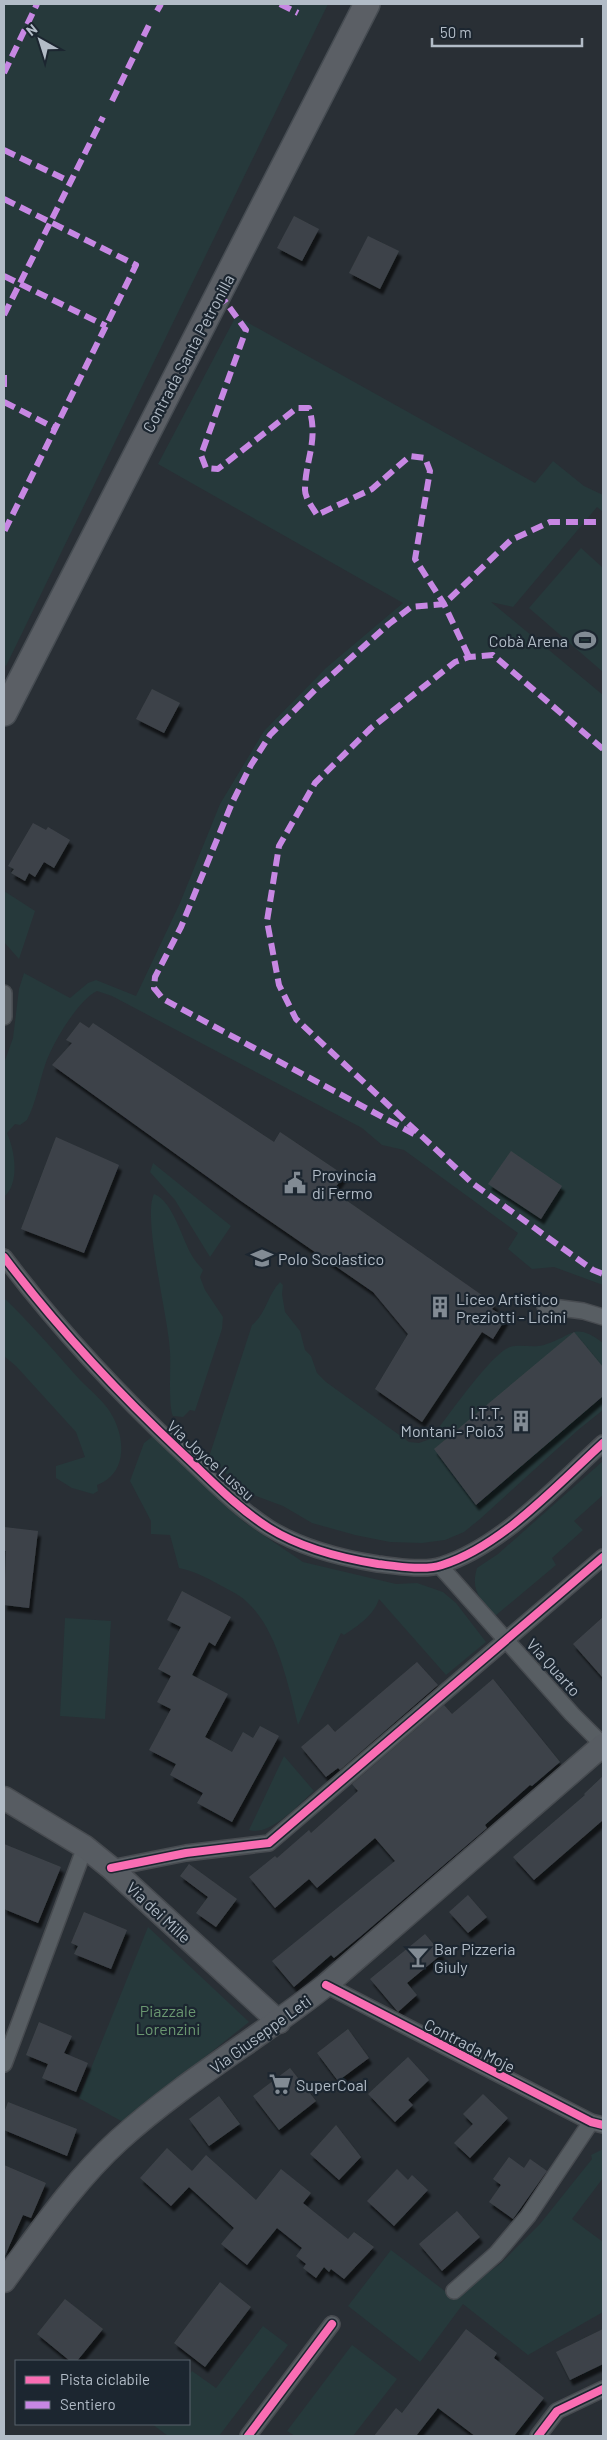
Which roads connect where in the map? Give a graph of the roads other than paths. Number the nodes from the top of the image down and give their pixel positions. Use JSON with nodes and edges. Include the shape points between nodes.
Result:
{"nodes":[{"id":1,"x":367,"y":4,"type":"edge"},
{"id":2,"x":6,"y":712,"type":"edge"},
{"id":3,"x":4,"y":993,"type":"edge"},
{"id":4,"x":4,"y":1017,"type":"edge"},
{"id":5,"x":5,"y":1260,"type":"edge"},
{"id":6,"x":545,"y":1306,"type":"dead end"},
{"id":7,"x":603,"y":1317,"type":"edge"},
{"id":8,"x":603,"y":1443,"type":"edge"},
{"id":9,"x":603,"y":1557,"type":"edge"},
{"id":10,"x":440,"y":1566,"type":"junction"},
{"id":11,"x":506,"y":1641,"type":"junction"},
{"id":12,"x":603,"y":1745,"type":"edge"},
{"id":13,"x":4,"y":1798,"type":"edge"},
{"id":14,"x":85,"y":1847,"type":"junction"},
{"id":15,"x":111,"y":1868,"type":"junction"},
{"id":16,"x":326,"y":1985,"type":"junction"},
{"id":17,"x":278,"y":2022,"type":"junction"},
{"id":18,"x":4,"y":2064,"type":"edge"},
{"id":19,"x":597,"y":2124,"type":"edge"},
{"id":20,"x":4,"y":2281,"type":"edge"},
{"id":21,"x":454,"y":2291,"type":"dead end"},
{"id":22,"x":332,"y":2324,"type":"dead end"},
{"id":23,"x":603,"y":2389,"type":"edge"},
{"id":24,"x":248,"y":2436,"type":"edge"},
{"id":25,"x":538,"y":2436,"type":"edge"}],
"edges":[{"from":1,"to":2,"type":"main road","name":"Contrada Santa Petronilla"},
{"from":3,"to":4,"type":"street"},
{"from":5,"to":10,"type":"street","name":"Via Joyce Lussu","via":[[72,1343],[138,1411],[231,1500],[270,1528],[302,1544],[347,1559],[399,1567]]},
{"from":6,"to":7,"type":"street"},
{"from":8,"to":10,"type":"street","name":"Via Joyce Lussu","via":[[501,1534],[473,1553]]},
{"from":9,"to":11,"type":"street"},
{"from":10,"to":11,"type":"street","name":"Via Quarto"},
{"from":11,"to":12,"type":"street","name":"Via Quarto"},
{"from":11,"to":15,"type":"street","via":[[269,1843],[186,1853]]},
{"from":12,"to":16,"type":"main road","name":"Via Giuseppe Leti"},
{"from":13,"to":14,"type":"main road","name":"Via dei Mille"},
{"from":14,"to":15,"type":"main road","name":"Via dei Mille"},
{"from":14,"to":18,"type":"street"},
{"from":15,"to":17,"type":"main road","name":"Via dei Mille"},
{"from":16,"to":17,"type":"main road","name":"Via Giuseppe Leti"},
{"from":16,"to":19,"type":"street","name":"Contrada Moje"},
{"from":17,"to":20,"type":"main road","name":"Via Giuseppe Leti","via":[[157,2108],[119,2140],[86,2173]]},
{"from":19,"to":21,"type":"street","via":[[496,2254]]},
{"from":22,"to":24,"type":"street"},
{"from":23,"to":25,"type":"street","via":[[557,2411]]}]}
